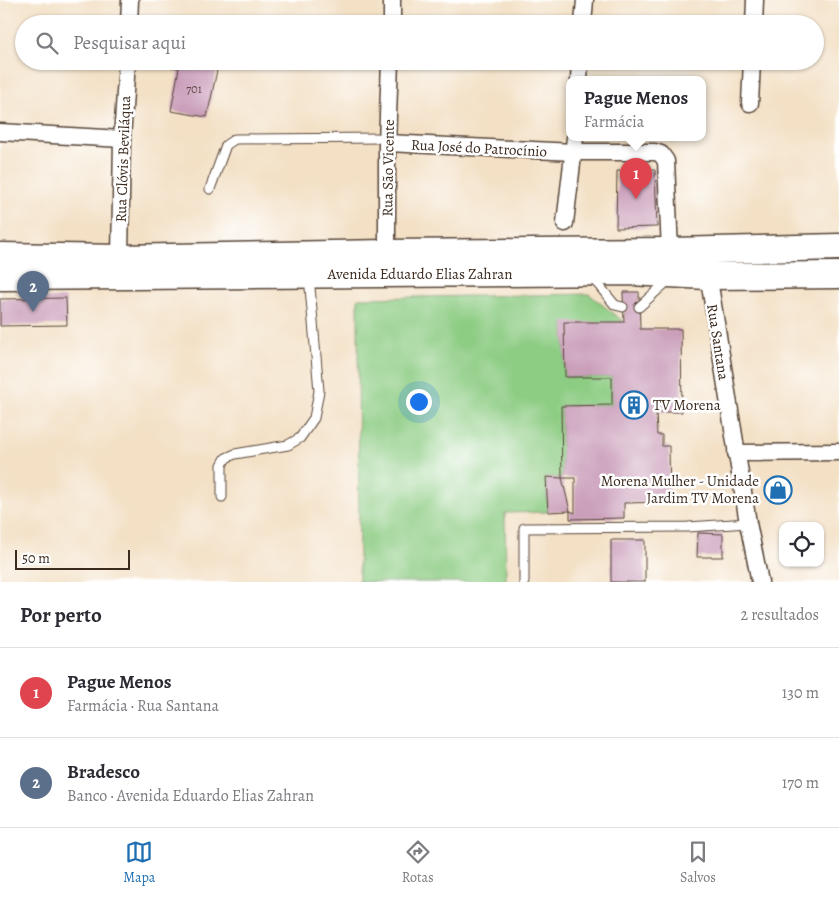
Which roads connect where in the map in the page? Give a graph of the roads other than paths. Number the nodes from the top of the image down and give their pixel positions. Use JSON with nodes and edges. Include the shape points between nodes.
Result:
{"nodes":[{"id":1,"x":130,"y":0,"type":"edge"},
{"id":2,"x":392,"y":0,"type":"edge"},
{"id":3,"x":585,"y":0,"type":"edge"},
{"id":4,"x":756,"y":0,"type":"edge"},
{"id":5,"x":129,"y":15,"type":"edge"},
{"id":6,"x":392,"y":15,"type":"edge"},
{"id":7,"x":584,"y":15,"type":"edge"},
{"id":8,"x":755,"y":15,"type":"edge"},
{"id":9,"x":126,"y":70,"type":"edge"},
{"id":10,"x":390,"y":70,"type":"edge"},
{"id":11,"x":752,"y":70,"type":"edge"},
{"id":12,"x":750,"y":103,"type":"dead end"},
{"id":13,"x":0,"y":132,"type":"edge"},
{"id":14,"x":122,"y":139,"type":"junction"},
{"id":15,"x":387,"y":140,"type":"junction"},
{"id":16,"x":575,"y":145,"type":"edge"},
{"id":17,"x":210,"y":189,"type":"dead end"},
{"id":18,"x":565,"y":223,"type":"dead end"},
{"id":19,"x":839,"y":247,"type":"edge"},
{"id":20,"x":706,"y":250,"type":"junction"},
{"id":21,"x":0,"y":256,"type":"edge"},
{"id":22,"x":120,"y":258,"type":"junction"},
{"id":23,"x":672,"y":263,"type":"junction"},
{"id":24,"x":387,"y":264,"type":"junction"},
{"id":25,"x":589,"y":273,"type":"junction"},
{"id":26,"x":309,"y":274,"type":"junction"},
{"id":27,"x":839,"y":275,"type":"edge"},
{"id":28,"x":708,"y":276,"type":"junction"},
{"id":29,"x":0,"y":277,"type":"edge"},
{"id":30,"x":623,"y":307,"type":"dead end"},
{"id":31,"x":639,"y":307,"type":"dead end"},
{"id":32,"x":839,"y":452,"type":"edge"},
{"id":33,"x":736,"y":453,"type":"junction"},
{"id":34,"x":222,"y":497,"type":"dead end"},
{"id":35,"x":748,"y":524,"type":"junction"},
{"id":36,"x":524,"y":582,"type":"edge"},
{"id":37,"x":760,"y":582,"type":"edge"}],
"edges":[{"from":1,"to":5,"type":"street"},
{"from":2,"to":6,"type":"street"},
{"from":3,"to":7,"type":"street"},
{"from":4,"to":8,"type":"street"},
{"from":9,"to":14,"type":"street","name":"Rua Clóvis Beviláqua"},
{"from":10,"to":15,"type":"street","name":"Rua São Vicente"},
{"from":11,"to":12,"type":"street"},
{"from":13,"to":14,"type":"street"},
{"from":14,"to":22,"type":"street","name":"Rua Clóvis Beviláqua"},
{"from":15,"to":16,"type":"street","name":"Rua José do Patrocínio"},
{"from":15,"to":17,"type":"lane","via":[[235,139],[226,145]]},
{"from":15,"to":24,"type":"street","name":"Rua São Vicente"},
{"from":16,"to":18,"type":"street"},
{"from":16,"to":23,"type":"street","name":"Rua José do Patrocínio","via":[[661,154],[666,161]]},
{"from":19,"to":20,"type":"main road","name":"Avenida Eduardo Elias Zahran"},
{"from":20,"to":23,"type":"main road","name":"Avenida Eduardo Elias Zahran"},
{"from":20,"to":28,"type":"street","name":"Rua Santana"},
{"from":21,"to":22,"type":"main road","name":"Avenida Eduardo Elias Zahran"},
{"from":22,"to":24,"type":"main road","name":"Avenida Eduardo Elias Zahran"},
{"from":23,"to":24,"type":"main road","name":"Avenida Eduardo Elias Zahran"},
{"from":23,"to":25,"type":"main road","name":"Avenida Eduardo Elias Zahran","via":[[630,272]]},
{"from":23,"to":28,"type":"main road","name":"Avenida Eduardo Elias Zahran"},
{"from":23,"to":31,"type":"lane"},
{"from":24,"to":25,"type":"main road","name":"Avenida Eduardo Elias Zahran"},
{"from":24,"to":26,"type":"main road","name":"Avenida Eduardo Elias Zahran"},
{"from":25,"to":30,"type":"lane","via":[[616,306]]},
{"from":26,"to":29,"type":"main road","name":"Avenida Eduardo Elias Zahran"},
{"from":26,"to":34,"type":"lane","via":[[319,392],[314,418],[300,438],[288,446],[226,458],[222,464]]},
{"from":27,"to":28,"type":"main road","name":"Avenida Eduardo Elias Zahran"},
{"from":28,"to":33,"type":"street","name":"Rua Santana"},
{"from":32,"to":33,"type":"street"},
{"from":33,"to":35,"type":"street","name":"Rua Santana"},
{"from":35,"to":36,"type":"lane","via":[[524,528]]},
{"from":35,"to":37,"type":"street","name":"Rua Santana"}]}
